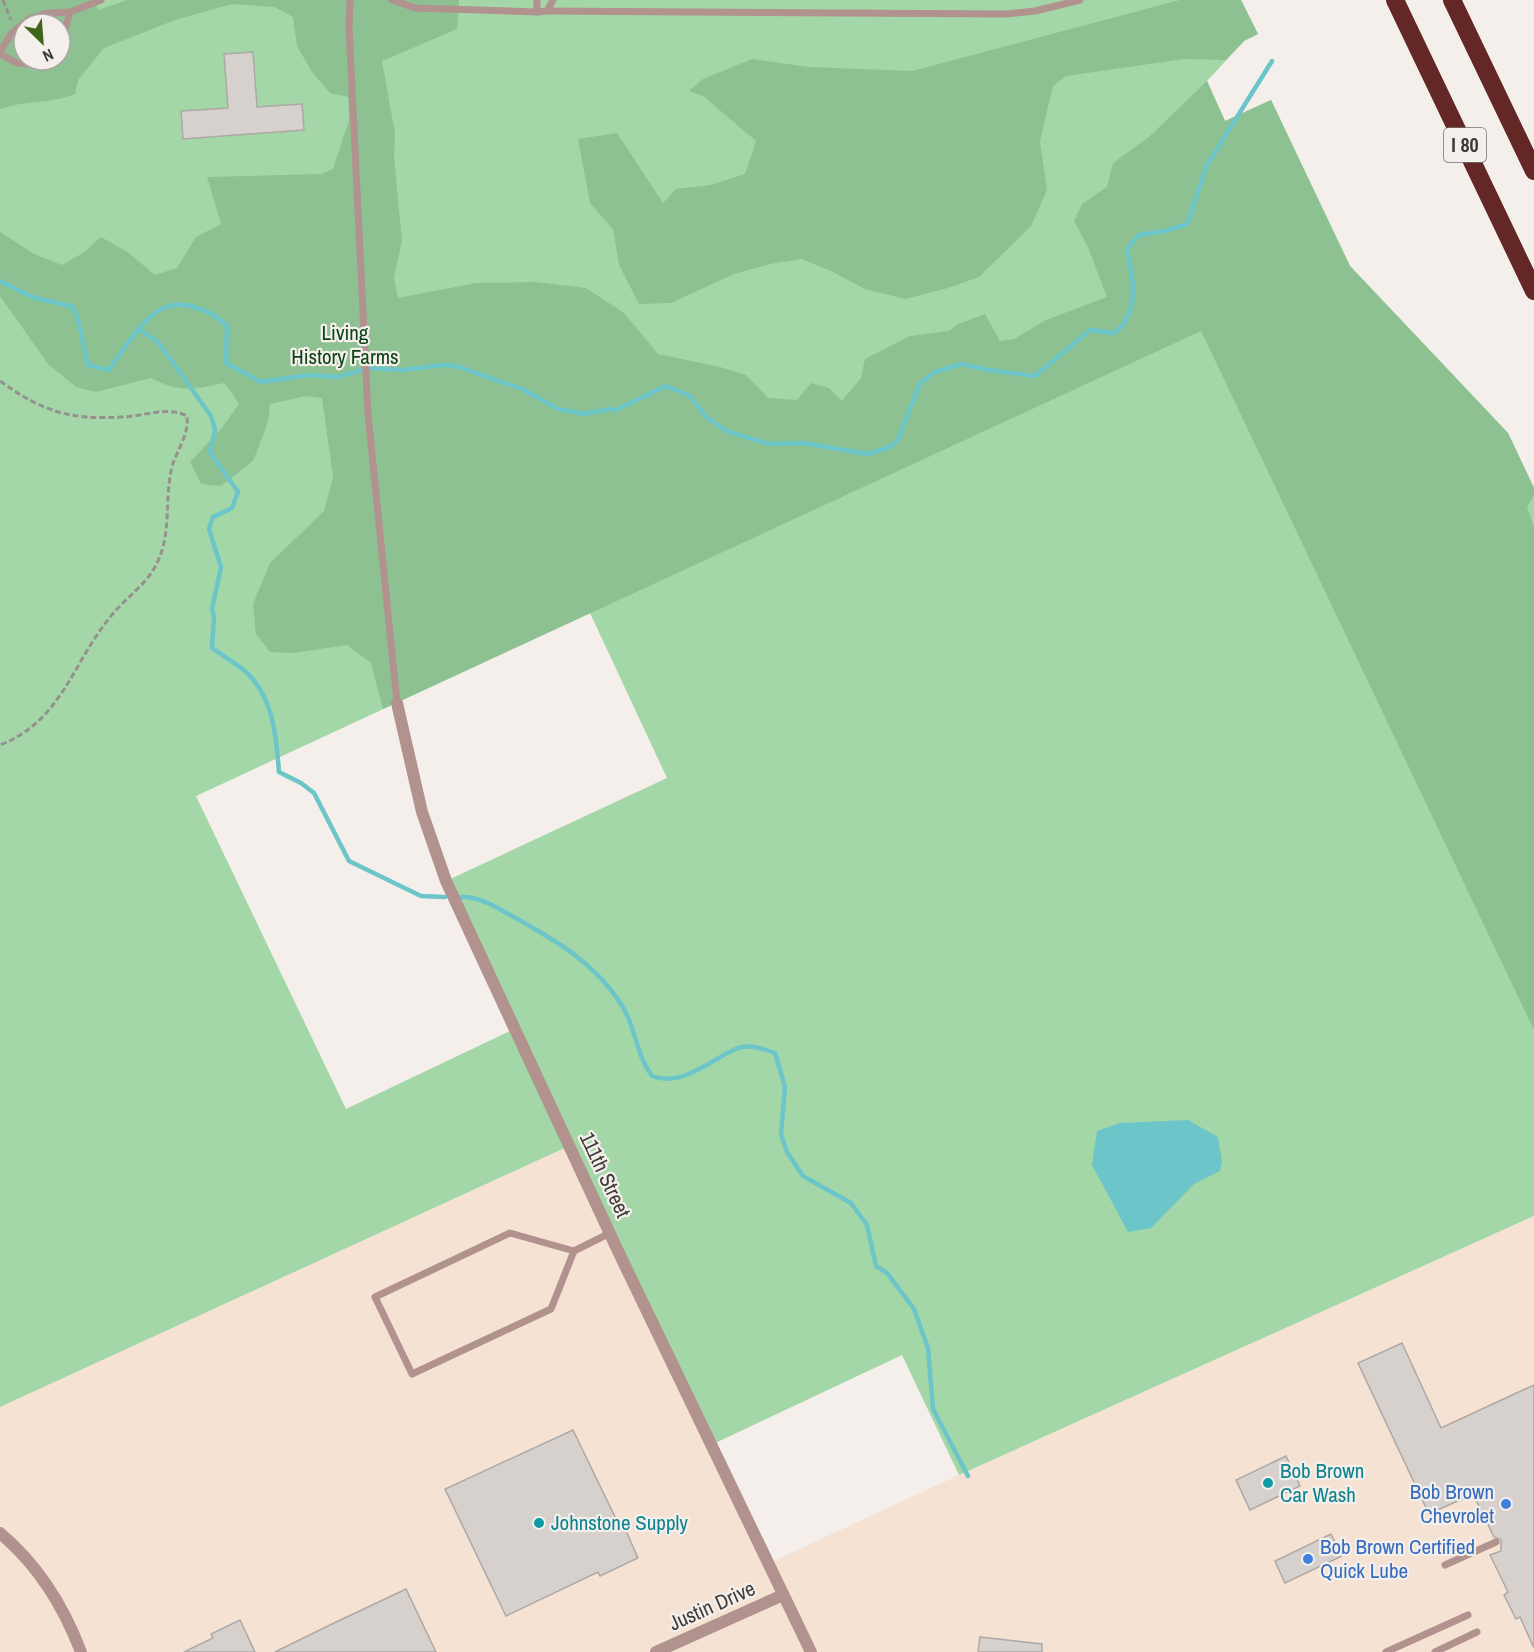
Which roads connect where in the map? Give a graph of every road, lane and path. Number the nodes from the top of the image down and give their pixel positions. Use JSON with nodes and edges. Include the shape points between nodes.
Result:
{"nodes":[{"id":1,"x":3,"y":0,"type":"edge"},
{"id":2,"x":100,"y":0,"type":"edge"},
{"id":3,"x":350,"y":0,"type":"edge"},
{"id":4,"x":392,"y":0,"type":"edge"},
{"id":5,"x":537,"y":0,"type":"edge"},
{"id":6,"x":553,"y":0,"type":"edge"},
{"id":7,"x":1080,"y":0,"type":"edge"},
{"id":8,"x":1395,"y":0,"type":"edge"},
{"id":9,"x":1452,"y":0,"type":"edge"},
{"id":10,"x":547,"y":11,"type":"junction"},
{"id":11,"x":70,"y":12,"type":"edge"},
{"id":12,"x":537,"y":12,"type":"junction"},
{"id":13,"x":11,"y":16,"type":"dead end"},
{"id":14,"x":12,"y":33,"type":"edge"},
{"id":15,"x":0,"y":53,"type":"edge"},
{"id":16,"x":1534,"y":171,"type":"edge"},
{"id":17,"x":1534,"y":291,"type":"edge"},
{"id":18,"x":0,"y":381,"type":"edge"},
{"id":19,"x":397,"y":703,"type":"joint"},
{"id":20,"x":0,"y":745,"type":"edge"},
{"id":21,"x":610,"y":1233,"type":"junction"},
{"id":22,"x":574,"y":1251,"type":"junction"},
{"id":23,"x":0,"y":1533,"type":"edge"},
{"id":24,"x":1496,"y":1542,"type":"dead end"},
{"id":25,"x":1445,"y":1566,"type":"dead end"},
{"id":26,"x":783,"y":1595,"type":"junction"},
{"id":27,"x":1468,"y":1615,"type":"dead end"},
{"id":28,"x":1477,"y":1632,"type":"dead end"},
{"id":29,"x":81,"y":1652,"type":"edge"},
{"id":30,"x":656,"y":1652,"type":"edge"},
{"id":31,"x":811,"y":1652,"type":"edge"},
{"id":32,"x":1386,"y":1652,"type":"edge"},
{"id":33,"x":1435,"y":1652,"type":"edge"}],
"edges":[{"from":1,"to":13,"type":"path"},
{"from":2,"to":11,"type":"lane"},
{"from":3,"to":19,"type":"lane","via":[[368,414]]},
{"from":4,"to":12,"type":"lane","via":[[415,8]]},
{"from":5,"to":12,"type":"lane"},
{"from":6,"to":10,"type":"lane"},
{"from":7,"to":10,"type":"lane","via":[[1005,14]]},
{"from":8,"to":17,"type":"highway","number":"I 80"},
{"from":9,"to":16,"type":"highway","number":"I 80"},
{"from":10,"to":12,"type":"lane"},
{"from":14,"to":15,"type":"lane"},
{"from":18,"to":20,"type":"path","via":[[42,408],[102,417],[176,410],[187,416],[188,429],[171,469],[166,538],[148,578],[109,618],[41,721]]},
{"from":19,"to":21,"type":"street","name":"111th Street","via":[[422,812],[446,881]]},
{"from":21,"to":22,"type":"lane"},
{"from":21,"to":26,"type":"street","name":"111th Street"},
{"from":22,"to":22,"type":"lane","via":[[551,1309],[412,1374],[375,1297],[510,1233]]},
{"from":23,"to":29,"type":"street","via":[[49,1588]]},
{"from":24,"to":25,"type":"lane"},
{"from":26,"to":30,"type":"street","name":"Justin Drive"},
{"from":26,"to":31,"type":"street","name":"111th Street"},
{"from":27,"to":32,"type":"lane"},
{"from":28,"to":33,"type":"lane"}]}
